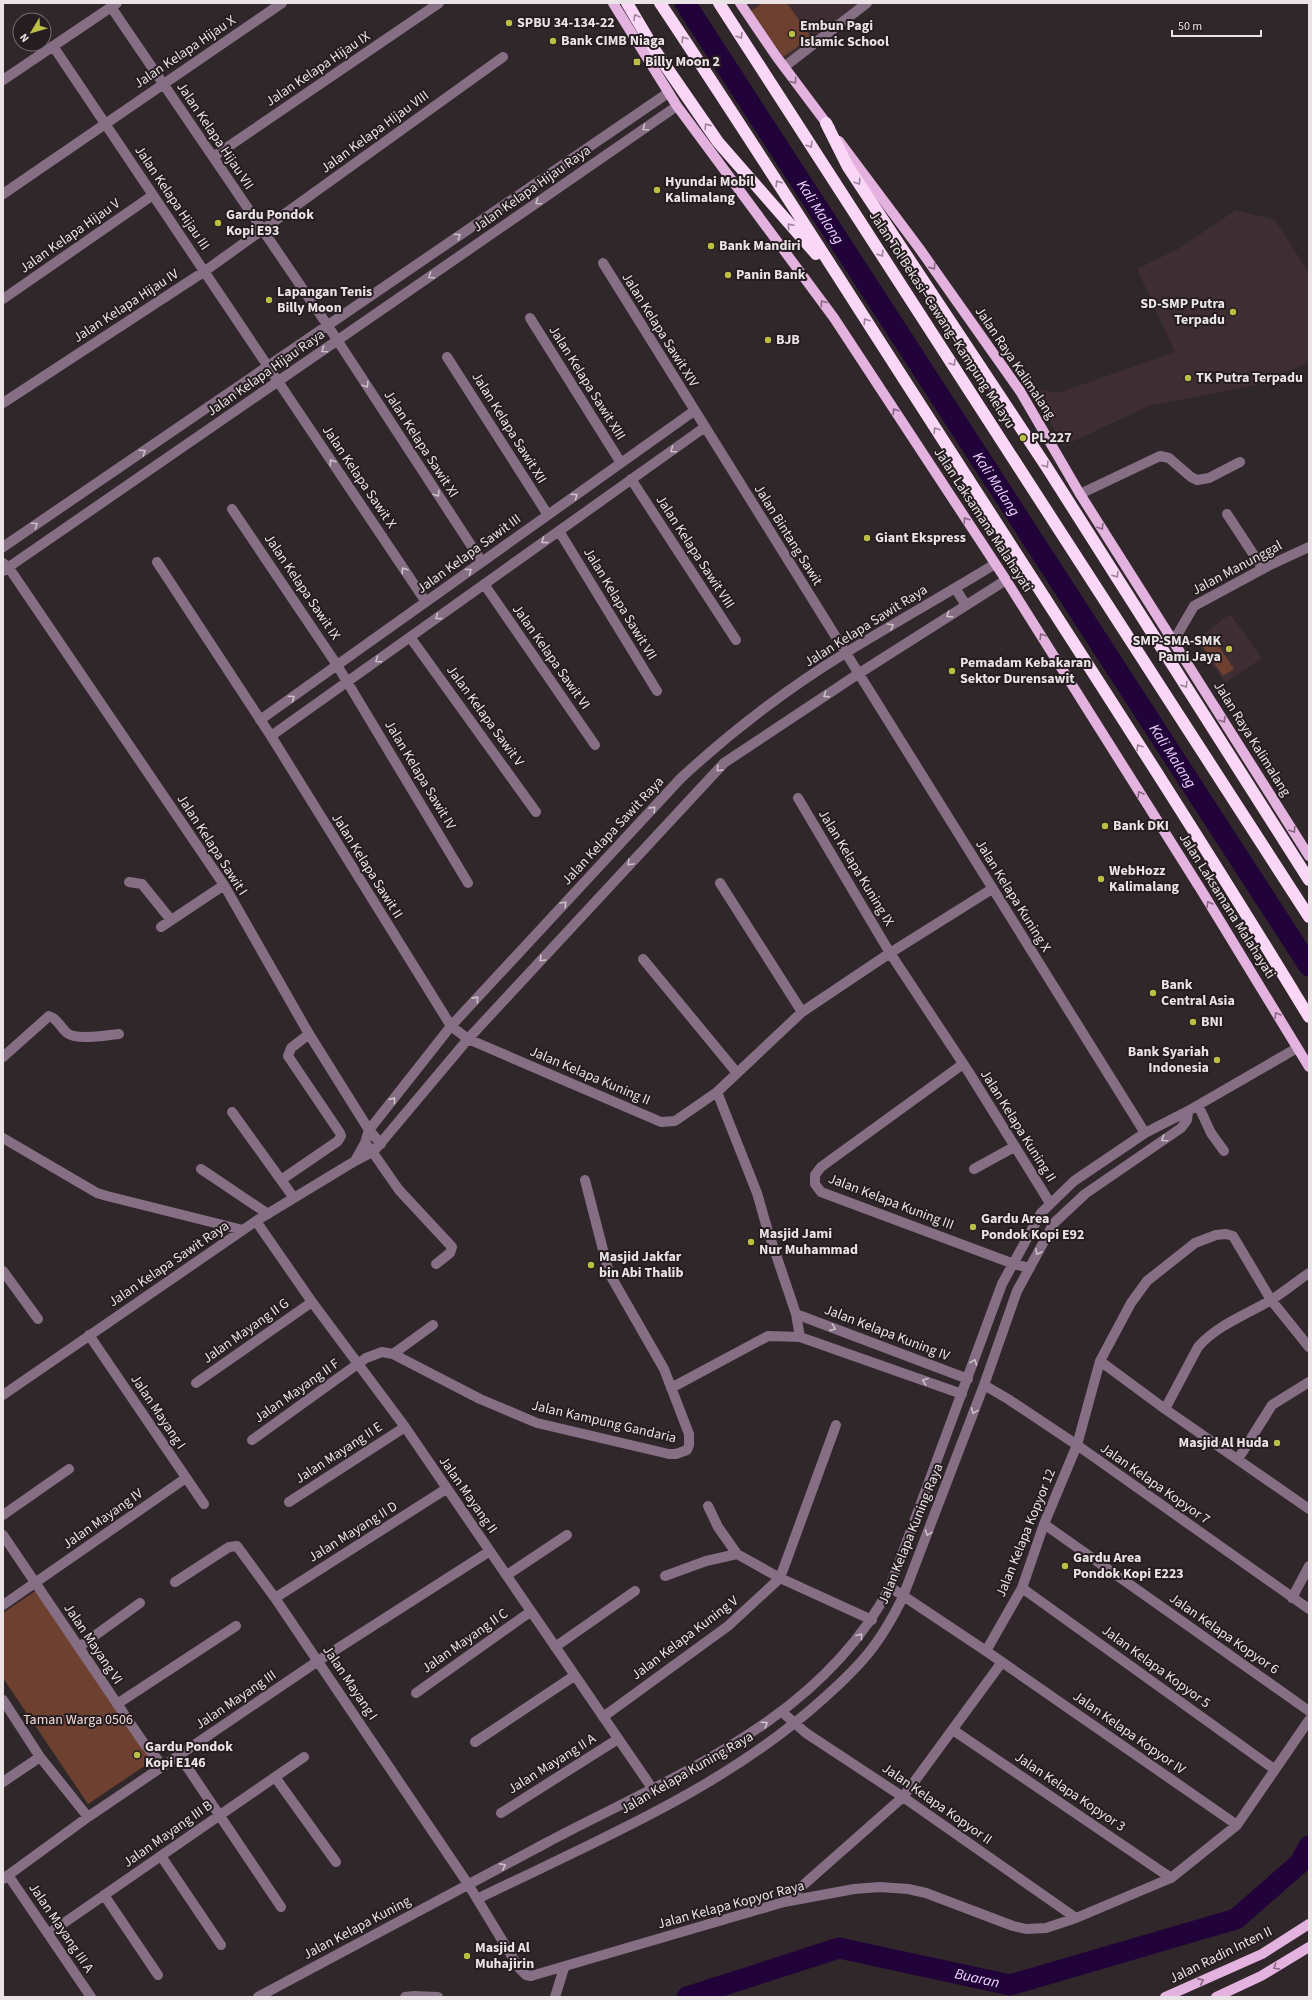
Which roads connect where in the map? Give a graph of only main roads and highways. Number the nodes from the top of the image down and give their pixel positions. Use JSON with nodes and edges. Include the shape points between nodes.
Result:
{"nodes":[{"id":1,"x":627,"y":3,"type":"edge"},
{"id":2,"x":660,"y":3,"type":"edge"},
{"id":3,"x":719,"y":3,"type":"edge"},
{"id":4,"x":740,"y":3,"type":"edge"},
{"id":5,"x":616,"y":4,"type":"edge"},
{"id":6,"x":826,"y":123,"type":"junction"},
{"id":7,"x":836,"y":275,"type":"junction"},
{"id":8,"x":1309,"y":856,"type":"edge"},
{"id":9,"x":1309,"y":880,"type":"edge"},
{"id":10,"x":1309,"y":917,"type":"edge"},
{"id":11,"x":1309,"y":1017,"type":"edge"},
{"id":12,"x":1309,"y":1067,"type":"edge"},
{"id":13,"x":1309,"y":1924,"type":"edge"},
{"id":14,"x":1309,"y":1947,"type":"edge"},
{"id":15,"x":1165,"y":1997,"type":"edge"},
{"id":16,"x":1216,"y":1997,"type":"edge"}],
"edges":[{"from":7,"to":1,"type":"highway","one_way":true,"via":[[718,142],[656,52]]},
{"from":7,"to":2,"type":"highway","one_way":true,"via":[[749,136]]},
{"from":3,"to":10,"type":"highway","name":"Jalan Tol Bekasi–Cawang–Kampung Melayu","one_way":true},
{"from":4,"to":6,"type":"main road","name":"Jalan Raya Kalimalang","one_way":true},
{"from":12,"to":5,"type":"main road","name":"Jalan Laksamana Malahayati","one_way":true,"via":[[1200,888],[1006,580],[838,324],[668,93]]},
{"from":6,"to":8,"type":"main road","name":"Jalan Raya Kalimalang","one_way":true,"via":[[919,248],[1020,391],[1080,494]]},
{"from":6,"to":9,"type":"highway","one_way":true,"via":[[848,167],[1046,466]]},
{"from":11,"to":7,"type":"highway","one_way":true,"via":[[1079,651]]},
{"from":15,"to":13,"type":"main road","name":"Jalan Radin Inten II","one_way":true,"via":[[1262,1954]]},
{"from":14,"to":16,"type":"main road","one_way":true,"via":[[1261,1976]]}]}
